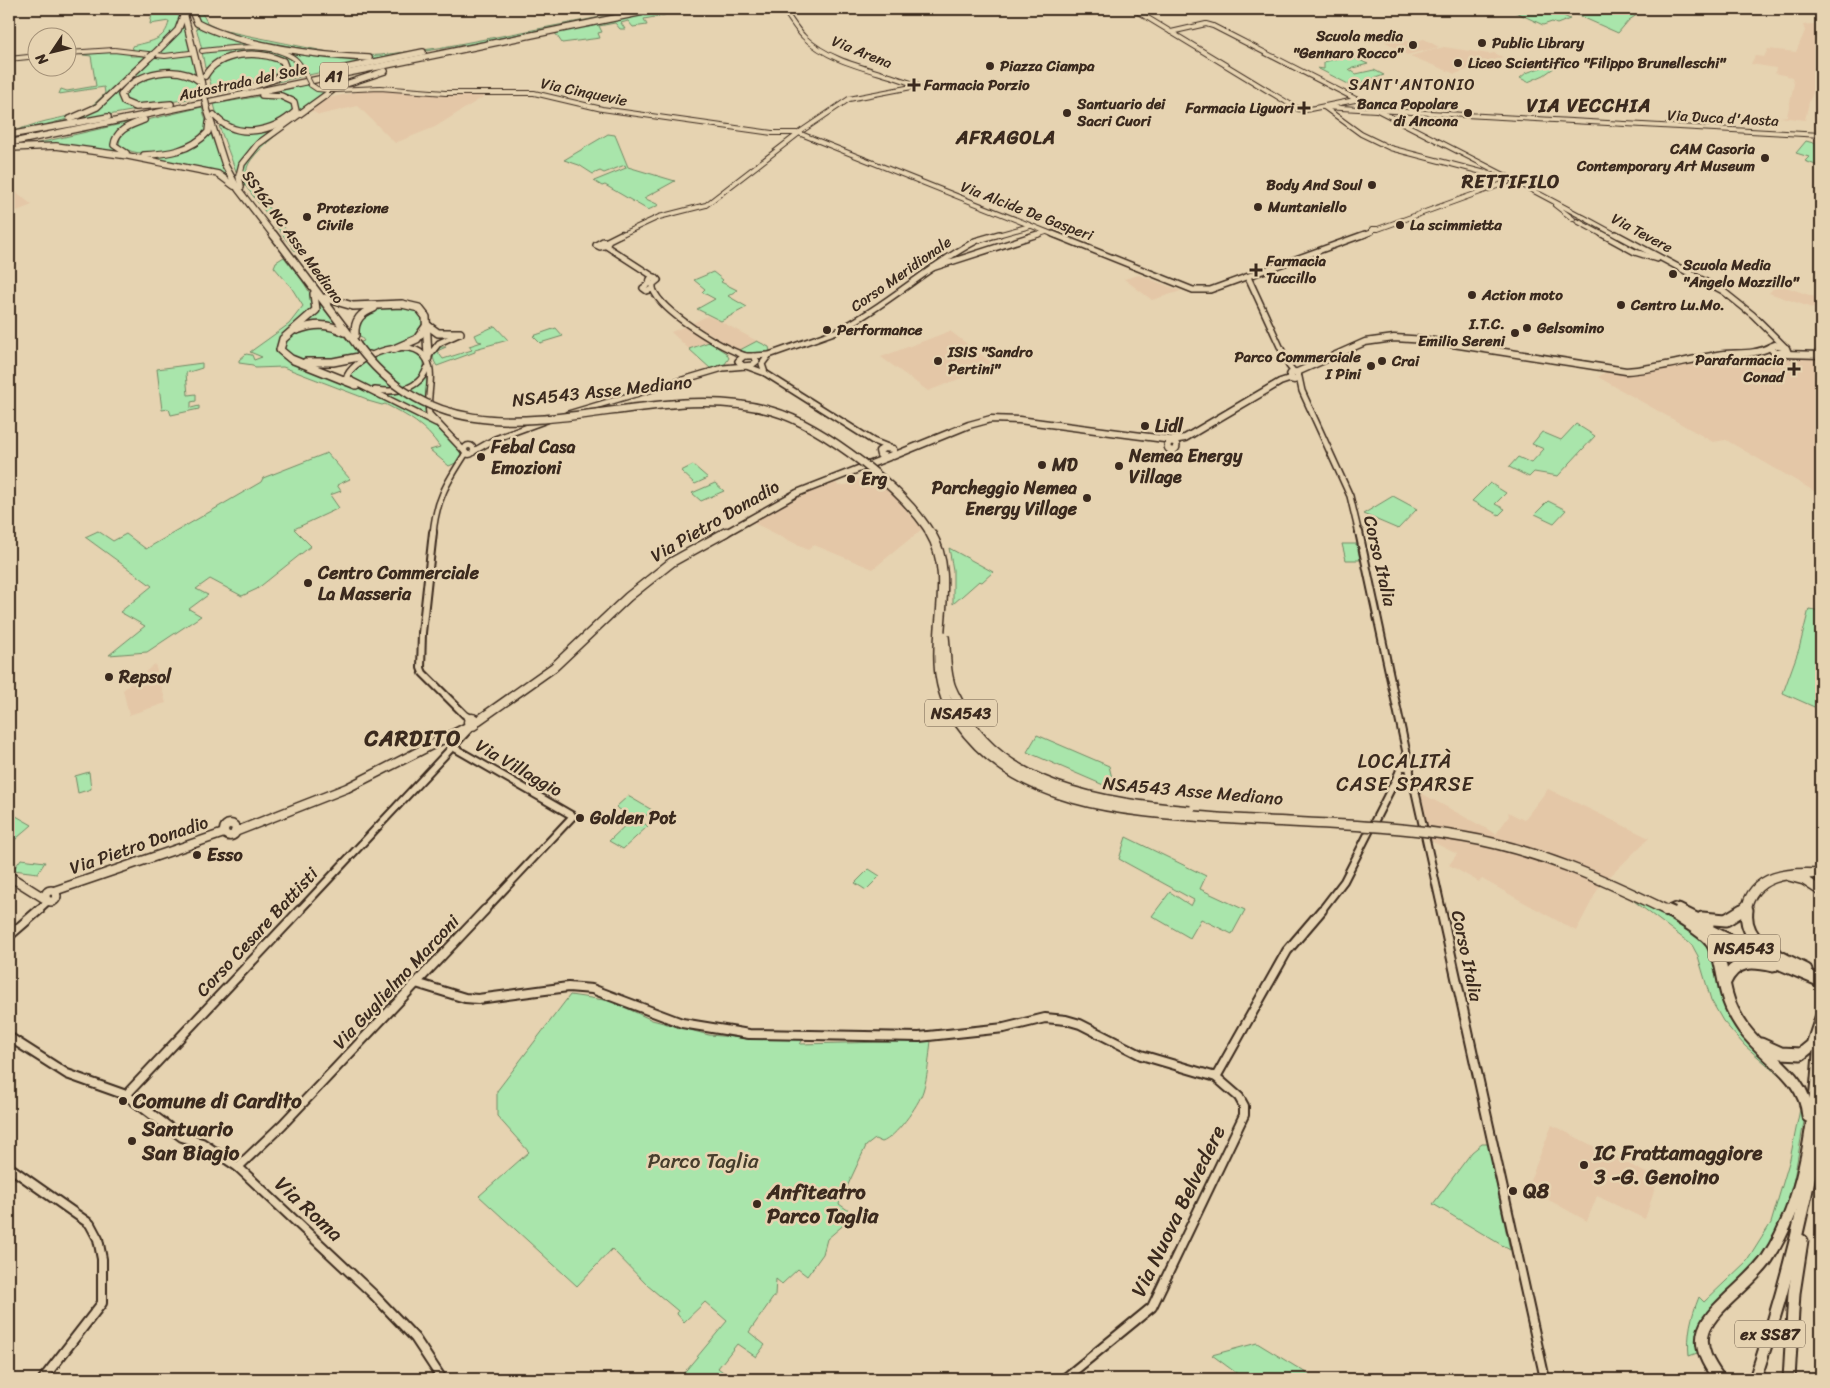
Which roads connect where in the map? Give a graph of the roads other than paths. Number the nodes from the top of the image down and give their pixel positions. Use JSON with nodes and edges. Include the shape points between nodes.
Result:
{"nodes":[{"id":1,"x":649,"y":9,"type":"edge"},
{"id":2,"x":658,"y":9,"type":"edge"},
{"id":3,"x":783,"y":9,"type":"edge"},
{"id":4,"x":1133,"y":9,"type":"edge"},
{"id":5,"x":187,"y":12,"type":"edge"},
{"id":6,"x":1168,"y":29,"type":"junction"},
{"id":7,"x":544,"y":30,"type":"junction"},
{"id":8,"x":521,"y":38,"type":"junction"},
{"id":9,"x":202,"y":51,"type":"dead end"},
{"id":10,"x":78,"y":52,"type":"edge"},
{"id":11,"x":190,"y":53,"type":"dead end"},
{"id":12,"x":394,"y":56,"type":"junction"},
{"id":13,"x":28,"y":57,"type":"edge"},
{"id":14,"x":9,"y":59,"type":"edge"},
{"id":15,"x":392,"y":70,"type":"junction"},
{"id":16,"x":205,"y":76,"type":"junction"},
{"id":17,"x":201,"y":82,"type":"junction"},
{"id":18,"x":245,"y":89,"type":"junction"},
{"id":19,"x":206,"y":93,"type":"junction"},
{"id":20,"x":250,"y":96,"type":"junction"},
{"id":21,"x":1355,"y":100,"type":"junction"},
{"id":22,"x":173,"y":104,"type":"junction"},
{"id":23,"x":1334,"y":105,"type":"junction"},
{"id":24,"x":1323,"y":107,"type":"junction"},
{"id":25,"x":1339,"y":108,"type":"junction"},
{"id":26,"x":1374,"y":110,"type":"junction"},
{"id":27,"x":210,"y":112,"type":"junction"},
{"id":28,"x":168,"y":113,"type":"junction"},
{"id":29,"x":19,"y":132,"type":"junction"},
{"id":30,"x":799,"y":133,"type":"junction"},
{"id":31,"x":9,"y":135,"type":"edge"},
{"id":32,"x":1821,"y":135,"type":"edge"},
{"id":33,"x":9,"y":142,"type":"edge"},
{"id":34,"x":16,"y":147,"type":"junction"},
{"id":35,"x":9,"y":148,"type":"edge"},
{"id":36,"x":1498,"y":173,"type":"junction"},
{"id":37,"x":1510,"y":181,"type":"junction"},
{"id":38,"x":239,"y":188,"type":"junction"},
{"id":39,"x":1582,"y":216,"type":"junction"},
{"id":40,"x":1575,"y":220,"type":"junction"},
{"id":41,"x":1030,"y":226,"type":"junction"},
{"id":42,"x":1046,"y":232,"type":"junction"},
{"id":43,"x":1647,"y":250,"type":"junction"},
{"id":44,"x":1639,"y":254,"type":"junction"},
{"id":45,"x":932,"y":267,"type":"junction"},
{"id":46,"x":651,"y":277,"type":"junction"},
{"id":47,"x":1248,"y":278,"type":"junction"},
{"id":48,"x":313,"y":288,"type":"junction"},
{"id":49,"x":650,"y":290,"type":"junction"},
{"id":50,"x":326,"y":298,"type":"junction"},
{"id":51,"x":386,"y":304,"type":"junction"},
{"id":52,"x":427,"y":325,"type":"junction"},
{"id":53,"x":460,"y":333,"type":"joint"},
{"id":54,"x":287,"y":334,"type":"junction"},
{"id":55,"x":352,"y":335,"type":"junction"},
{"id":56,"x":359,"y":344,"type":"junction"},
{"id":57,"x":1771,"y":346,"type":"junction"},
{"id":58,"x":394,"y":349,"type":"junction"},
{"id":59,"x":1784,"y":351,"type":"junction"},
{"id":60,"x":1742,"y":352,"type":"junction"},
{"id":61,"x":1821,"y":354,"type":"edge"},
{"id":62,"x":369,"y":355,"type":"junction"},
{"id":63,"x":732,"y":355,"type":"junction"},
{"id":64,"x":769,"y":355,"type":"junction"},
{"id":65,"x":746,"y":356,"type":"junction"},
{"id":66,"x":753,"y":356,"type":"junction"},
{"id":67,"x":291,"y":359,"type":"junction"},
{"id":68,"x":739,"y":360,"type":"junction"},
{"id":69,"x":428,"y":361,"type":"junction"},
{"id":70,"x":755,"y":363,"type":"junction"},
{"id":71,"x":746,"y":366,"type":"junction"},
{"id":72,"x":723,"y":368,"type":"junction"},
{"id":73,"x":764,"y":372,"type":"junction"},
{"id":74,"x":1294,"y":374,"type":"junction"},
{"id":75,"x":1281,"y":382,"type":"junction"},
{"id":76,"x":356,"y":385,"type":"junction"},
{"id":77,"x":364,"y":388,"type":"junction"},
{"id":78,"x":1301,"y":388,"type":"junction"},
{"id":79,"x":413,"y":394,"type":"joint"},
{"id":80,"x":436,"y":409,"type":"joint"},
{"id":81,"x":436,"y":423,"type":"junction"},
{"id":82,"x":1154,"y":438,"type":"junction"},
{"id":83,"x":1185,"y":438,"type":"junction"},
{"id":84,"x":873,"y":442,"type":"junction"},
{"id":85,"x":889,"y":448,"type":"junction"},
{"id":86,"x":912,"y":448,"type":"junction"},
{"id":87,"x":469,"y":450,"type":"junction"},
{"id":88,"x":879,"y":452,"type":"junction"},
{"id":89,"x":891,"y":456,"type":"junction"},
{"id":90,"x":873,"y":463,"type":"junction"},
{"id":91,"x":470,"y":722,"type":"junction"},
{"id":92,"x":451,"y":746,"type":"junction"},
{"id":93,"x":1406,"y":752,"type":"junction"},
{"id":94,"x":1410,"y":769,"type":"junction"},
{"id":95,"x":1400,"y":770,"type":"junction"},
{"id":96,"x":1407,"y":779,"type":"junction"},
{"id":97,"x":1395,"y":784,"type":"junction"},
{"id":98,"x":572,"y":816,"type":"joint"},
{"id":99,"x":1821,"y":874,"type":"edge"},
{"id":100,"x":1778,"y":875,"type":"junction"},
{"id":101,"x":9,"y":876,"type":"edge"},
{"id":102,"x":1821,"y":891,"type":"edge"},
{"id":103,"x":48,"y":895,"type":"junction"},
{"id":104,"x":1746,"y":906,"type":"junction"},
{"id":105,"x":1674,"y":911,"type":"junction"},
{"id":106,"x":9,"y":936,"type":"edge"},
{"id":107,"x":1816,"y":976,"type":"edge"},
{"id":108,"x":1725,"y":982,"type":"junction"},
{"id":109,"x":416,"y":984,"type":"junction"},
{"id":110,"x":1821,"y":1018,"type":"edge"},
{"id":111,"x":1821,"y":1028,"type":"edge"},
{"id":112,"x":1747,"y":1033,"type":"junction"},
{"id":113,"x":9,"y":1037,"type":"edge"},
{"id":114,"x":1216,"y":1077,"type":"junction"},
{"id":115,"x":126,"y":1095,"type":"junction"},
{"id":116,"x":1821,"y":1113,"type":"edge"},
{"id":117,"x":1809,"y":1138,"type":"junction"},
{"id":118,"x":1821,"y":1146,"type":"edge"},
{"id":119,"x":9,"y":1167,"type":"edge"},
{"id":120,"x":238,"y":1167,"type":"junction"},
{"id":121,"x":1807,"y":1173,"type":"junction"},
{"id":122,"x":1805,"y":1209,"type":"junction"},
{"id":123,"x":43,"y":1379,"type":"edge"},
{"id":124,"x":442,"y":1379,"type":"edge"},
{"id":125,"x":1064,"y":1379,"type":"edge"},
{"id":126,"x":1545,"y":1379,"type":"edge"},
{"id":127,"x":1719,"y":1379,"type":"edge"},
{"id":128,"x":1755,"y":1379,"type":"edge"},
{"id":129,"x":1789,"y":1379,"type":"edge"}],
"edges":[{"from":1,"to":7,"type":"highway","name":"Autostrada del Sole","number":"A1"},
{"from":2,"to":8,"type":"highway","name":"Autostrada del Sole","number":"A1"},
{"from":3,"to":30,"type":"street","name":"Via Arena","via":[[811,42],[858,66],[918,86],[849,99]]},
{"from":4,"to":6,"type":"street"},
{"from":5,"to":12,"type":"highway","via":[[201,26],[220,34],[351,58]]},
{"from":5,"to":16,"type":"highway","name":"SS162 NC Asse Mediano"},
{"from":5,"to":17,"type":"highway","name":"SS162 NC Asse Mediano"},
{"from":5,"to":29,"type":"highway","via":[[178,30],[97,107],[74,118]]},
{"from":6,"to":21,"type":"street","via":[[1208,24]]},
{"from":6,"to":24,"type":"street","via":[[1294,106],[1305,110]]},
{"from":7,"to":12,"type":"highway"},
{"from":7,"to":33,"type":"highway","name":"Autostrada del Sole","number":"A1"},
{"from":8,"to":15,"type":"highway"},
{"from":8,"to":33,"type":"highway","name":"Autostrada del Sole","number":"A1"},
{"from":9,"to":30,"type":"street","name":"Via Cinquevie","bridge":true,"via":[[248,47],[285,54],[297,61],[311,85],[317,89],[534,93],[602,109],[772,133]]},
{"from":10,"to":11,"type":"street","via":[[114,50],[166,56]]},
{"from":12,"to":18,"type":"highway"},
{"from":13,"to":14,"type":"street"},
{"from":15,"to":20,"type":"highway"},
{"from":15,"to":38,"type":"highway","via":[[337,87],[258,144],[242,164]]},
{"from":16,"to":18,"type":"highway","via":[[215,64],[236,57],[263,55],[283,62],[286,69],[280,76]]},
{"from":16,"to":19,"type":"highway","name":"SS162 NC Asse Mediano"},
{"from":17,"to":19,"type":"highway","name":"SS162 NC Asse Mediano"},
{"from":17,"to":22,"type":"highway","via":[[190,73],[166,72],[134,81],[124,88],[121,95],[124,102],[136,107]]},
{"from":18,"to":22,"type":"highway"},
{"from":19,"to":27,"type":"highway","name":"SS162 NC Asse Mediano","bridge":true},
{"from":20,"to":27,"type":"highway","via":[[285,97],[294,102],[296,111],[276,125],[243,130],[218,124]]},
{"from":20,"to":28,"type":"highway"},
{"from":21,"to":23,"type":"street"},
{"from":21,"to":26,"type":"street"},
{"from":22,"to":29,"type":"highway"},
{"from":23,"to":24,"type":"street"},
{"from":23,"to":25,"type":"street"},
{"from":24,"to":25,"type":"street","name":"Via Duca d'Aosta"},
{"from":24,"to":36,"type":"street","via":[[1357,132],[1381,144],[1411,155],[1490,174]]},
{"from":25,"to":26,"type":"street","name":"Via Duca d'Aosta"},
{"from":26,"to":32,"type":"street","name":"Via Duca d'Aosta"},
{"from":26,"to":36,"type":"street"},
{"from":27,"to":28,"type":"highway","via":[[210,128],[205,136],[178,150],[139,156],[122,152],[114,145],[116,136],[125,128]]},
{"from":27,"to":38,"type":"highway","name":"SS162 NC Asse Mediano","via":[[225,165]]},
{"from":28,"to":34,"type":"highway"},
{"from":29,"to":31,"type":"highway"},
{"from":30,"to":41,"type":"street","name":"Via Alcide De Gasperi"},
{"from":30,"to":46,"type":"street","via":[[706,205],[655,220],[606,244]]},
{"from":34,"to":35,"type":"highway"},
{"from":34,"to":38,"type":"highway","via":[[64,147],[197,168],[218,174]]},
{"from":36,"to":37,"type":"street"},
{"from":37,"to":39,"type":"street","name":"Via Tevere"},
{"from":37,"to":40,"type":"street","via":[[1552,203]]},
{"from":37,"to":47,"type":"street","name":"Via Alcide De Gasperi"},
{"from":38,"to":48,"type":"highway","name":"SS162 NC Asse Mediano"},
{"from":38,"to":50,"type":"highway","name":"SS162 NC Asse Mediano"},
{"from":39,"to":40,"type":"street","via":[[1584,220]]},
{"from":39,"to":43,"type":"street","name":"Via Tevere"},
{"from":40,"to":44,"type":"street"},
{"from":41,"to":42,"type":"street","name":"Via Alcide De Gasperi"},
{"from":41,"to":45,"type":"street","name":"Corso Meridionale","via":[[957,246]]},
{"from":42,"to":45,"type":"street"},
{"from":42,"to":47,"type":"street","name":"Via Alcide De Gasperi","via":[[1193,290],[1210,290]]},
{"from":43,"to":44,"type":"street"},
{"from":43,"to":59,"type":"street","name":"Via Tevere","via":[[1723,291],[1753,315]]},
{"from":44,"to":57,"type":"street","via":[[1656,259],[1720,293],[1753,319]]},
{"from":45,"to":64,"type":"street","name":"Corso Meridionale","via":[[876,309],[839,330]]},
{"from":46,"to":49,"type":"street","via":[[658,279]]},
{"from":46,"to":49,"type":"street","via":[[643,288]]},
{"from":47,"to":74,"type":"street"},
{"from":48,"to":54,"type":"highway","via":[[316,310]]},
{"from":48,"to":55,"type":"highway","name":"SS162 NC Asse Mediano"},
{"from":49,"to":63,"type":"street"},
{"from":50,"to":51,"type":"highway","via":[[353,306]]},
{"from":50,"to":55,"type":"highway","name":"SS162 NC Asse Mediano"},
{"from":51,"to":52,"type":"highway","via":[[419,308],[426,317]]},
{"from":51,"to":55,"type":"highway","via":[[357,318]]},
{"from":52,"to":53,"type":"highway","via":[[441,334]]},
{"from":52,"to":58,"type":"highway","via":[[417,339]]},
{"from":52,"to":69,"type":"highway"},
{"from":53,"to":69,"type":"street","via":[[439,343]]},
{"from":54,"to":55,"type":"highway","via":[[321,325],[335,326]]},
{"from":54,"to":67,"type":"highway","via":[[280,350]]},
{"from":55,"to":56,"type":"highway","name":"SS162 NC Asse Mediano"},
{"from":56,"to":79,"type":"highway","name":"SS162 NC Asse Mediano","bridge":true,"via":[[388,376]]},
{"from":56,"to":80,"type":"highway","name":"SS162 NC Asse Mediano","bridge":true,"via":[[383,377],[421,403]]},
{"from":57,"to":59,"type":"main road"},
{"from":57,"to":60,"type":"main road","via":[[1762,351]]},
{"from":58,"to":62,"type":"street"},
{"from":58,"to":69,"type":"street","via":[[417,350]]},
{"from":59,"to":60,"type":"main road"},
{"from":59,"to":61,"type":"main road"},
{"from":60,"to":74,"type":"main road","name":"Via Pietro Donadio","via":[[1626,371],[1427,340],[1381,338],[1343,350]]},
{"from":62,"to":67,"type":"highway","via":[[324,363]]},
{"from":62,"to":76,"type":"street","via":[[348,371],[350,380]]},
{"from":63,"to":65,"type":"street"},
{"from":63,"to":68,"type":"street"},
{"from":63,"to":72,"type":"street"},
{"from":64,"to":66,"type":"street","name":"Corso Meridionale"},
{"from":64,"to":73,"type":"street","via":[[762,364]]},
{"from":65,"to":66,"type":"street"},
{"from":65,"to":68,"type":"street"},
{"from":66,"to":70,"type":"street"},
{"from":67,"to":76,"type":"highway"},
{"from":68,"to":71,"type":"street"},
{"from":69,"to":77,"type":"street","via":[[422,378],[403,389],[383,392]]},
{"from":69,"to":81,"type":"street","via":[[427,406]]},
{"from":70,"to":71,"type":"street"},
{"from":70,"to":73,"type":"street"},
{"from":71,"to":72,"type":"street"},
{"from":71,"to":73,"type":"street"},
{"from":72,"to":87,"type":"street","via":[[542,421]]},
{"from":73,"to":84,"type":"street"},
{"from":74,"to":75,"type":"main road","name":"Via Pietro Donadio"},
{"from":74,"to":78,"type":"street","name":"Corso Italia"},
{"from":75,"to":78,"type":"street"},
{"from":75,"to":83,"type":"main road","name":"Via Pietro Donadio"},
{"from":76,"to":77,"type":"street"},
{"from":77,"to":81,"type":"street"},
{"from":78,"to":93,"type":"street","name":"Corso Italia","via":[[1350,496]]},
{"from":79,"to":105,"type":"highway","name":"NSA543 Asse Mediano","number":"NSA543","bridge":true,"via":[[439,406],[501,417],[546,416],[690,397],[737,399],[792,414],[828,432],[875,468],[928,521],[941,547],[945,570],[944,659],[952,696],[981,740],[1010,764],[1034,778],[1079,794],[1126,804],[1388,823],[1464,832],[1556,856],[1618,881]]},
{"from":80,"to":105,"type":"highway","name":"NSA543 Asse Mediano","number":"NSA543","bridge":true,"via":[[517,422],[666,404],[720,402],[753,407],[805,423],[870,469],[900,497],[936,543],[943,570],[937,652],[941,686],[957,722],[968,737],[1023,778],[1068,798],[1134,812],[1407,830],[1464,837],[1554,861]]},
{"from":81,"to":87,"type":"street","via":[[451,439]]},
{"from":82,"to":83,"type":"main road","name":"Via Pietro Donadio"},
{"from":82,"to":83,"type":"main road","via":[[1173,450]]},
{"from":82,"to":86,"type":"main road","name":"Via Pietro Donadio","via":[[991,419]]},
{"from":84,"to":85,"type":"street"},
{"from":84,"to":88,"type":"street"},
{"from":85,"to":86,"type":"main road"},
{"from":85,"to":88,"type":"main road"},
{"from":85,"to":89,"type":"main road","via":[[895,451]]},
{"from":86,"to":89,"type":"main road","name":"Via Pietro Donadio"},
{"from":87,"to":91,"type":"street","via":[[443,489],[435,513],[421,668]]},
{"from":88,"to":89,"type":"main road","via":[[882,456]]},
{"from":88,"to":90,"type":"main road"},
{"from":89,"to":90,"type":"main road","name":"Via Pietro Donadio"},
{"from":90,"to":91,"type":"main road","name":"Via Pietro Donadio","via":[[797,493],[672,562],[628,597],[554,666]]},
{"from":91,"to":92,"type":"street","name":"Corso Cesare Battisti"},
{"from":91,"to":103,"type":"main road","name":"Via Pietro Donadio","via":[[418,754],[347,788],[236,829],[228,825],[224,833]]},
{"from":92,"to":98,"type":"street","name":"Via Villaggio"},
{"from":92,"to":115,"type":"street","name":"Corso Cesare Battisti"},
{"from":93,"to":94,"type":"street","name":"Corso Italia"},
{"from":93,"to":95,"type":"street","name":"Corso Italia"},
{"from":94,"to":95,"type":"street","via":[[1406,766]]},
{"from":94,"to":96,"type":"street","name":"Corso Italia"},
{"from":95,"to":96,"type":"street","name":"Corso Italia"},
{"from":95,"to":97,"type":"street"},
{"from":96,"to":97,"type":"street"},
{"from":96,"to":126,"type":"street","name":"Corso Italia","via":[[1414,788]]},
{"from":97,"to":114,"type":"street","via":[[1344,881],[1287,950]]},
{"from":98,"to":109,"type":"street","name":"Via Guglielmo Marconi"},
{"from":99,"to":100,"type":"highway","via":[[1798,872]]},
{"from":100,"to":102,"type":"highway","via":[[1804,880]]},
{"from":100,"to":104,"type":"highway","via":[[1760,885]]},
{"from":101,"to":103,"type":"main road"},
{"from":103,"to":106,"type":"street"},
{"from":104,"to":105,"type":"highway","via":[[1730,920],[1721,922]]},
{"from":104,"to":107,"type":"highway","via":[[1747,925],[1755,940]]},
{"from":105,"to":107,"type":"highway","name":"NSA543 Asse Mediano","number":"NSA543","via":[[1759,955]]},
{"from":105,"to":108,"type":"highway","via":[[1712,942]]},
{"from":107,"to":108,"type":"highway","via":[[1742,962],[1734,967]]},
{"from":108,"to":112,"type":"highway","via":[[1733,1010]]},
{"from":109,"to":114,"type":"street","via":[[478,1000],[568,987],[592,989],[682,1023],[748,1034],[919,1037],[1004,1028],[1045,1018],[1066,1020],[1141,1056]]},
{"from":109,"to":120,"type":"street","name":"Via Guglielmo Marconi"},
{"from":110,"to":112,"type":"highway","via":[[1812,1045],[1796,1055],[1770,1049]]},
{"from":111,"to":117,"type":"highway","number":"ex SS87"},
{"from":112,"to":117,"type":"highway","via":[[1804,1091]]},
{"from":113,"to":115,"type":"street","name":"Via Roma","via":[[67,1074]]},
{"from":114,"to":125,"type":"street","name":"Via Nuova Belvedere","via":[[1239,1098],[1245,1109],[1152,1308]]},
{"from":115,"to":120,"type":"street","name":"Via Roma","via":[[182,1137],[202,1143]]},
{"from":116,"to":121,"type":"highway","number":"ex SS87"},
{"from":117,"to":121,"type":"highway","number":"ex SS87"},
{"from":118,"to":121,"type":"highway"},
{"from":119,"to":123,"type":"street","via":[[90,1224],[98,1239],[102,1259],[102,1303]]},
{"from":120,"to":124,"type":"street","name":"Via Roma","via":[[373,1294],[415,1338]]},
{"from":121,"to":122,"type":"highway","number":"ex SS87"},
{"from":121,"to":127,"type":"highway","via":[[1772,1252],[1747,1284],[1709,1320],[1702,1343]]},
{"from":122,"to":128,"type":"highway","number":"ex SS87"},
{"from":122,"to":129,"type":"highway","via":[[1794,1293]]}]}
